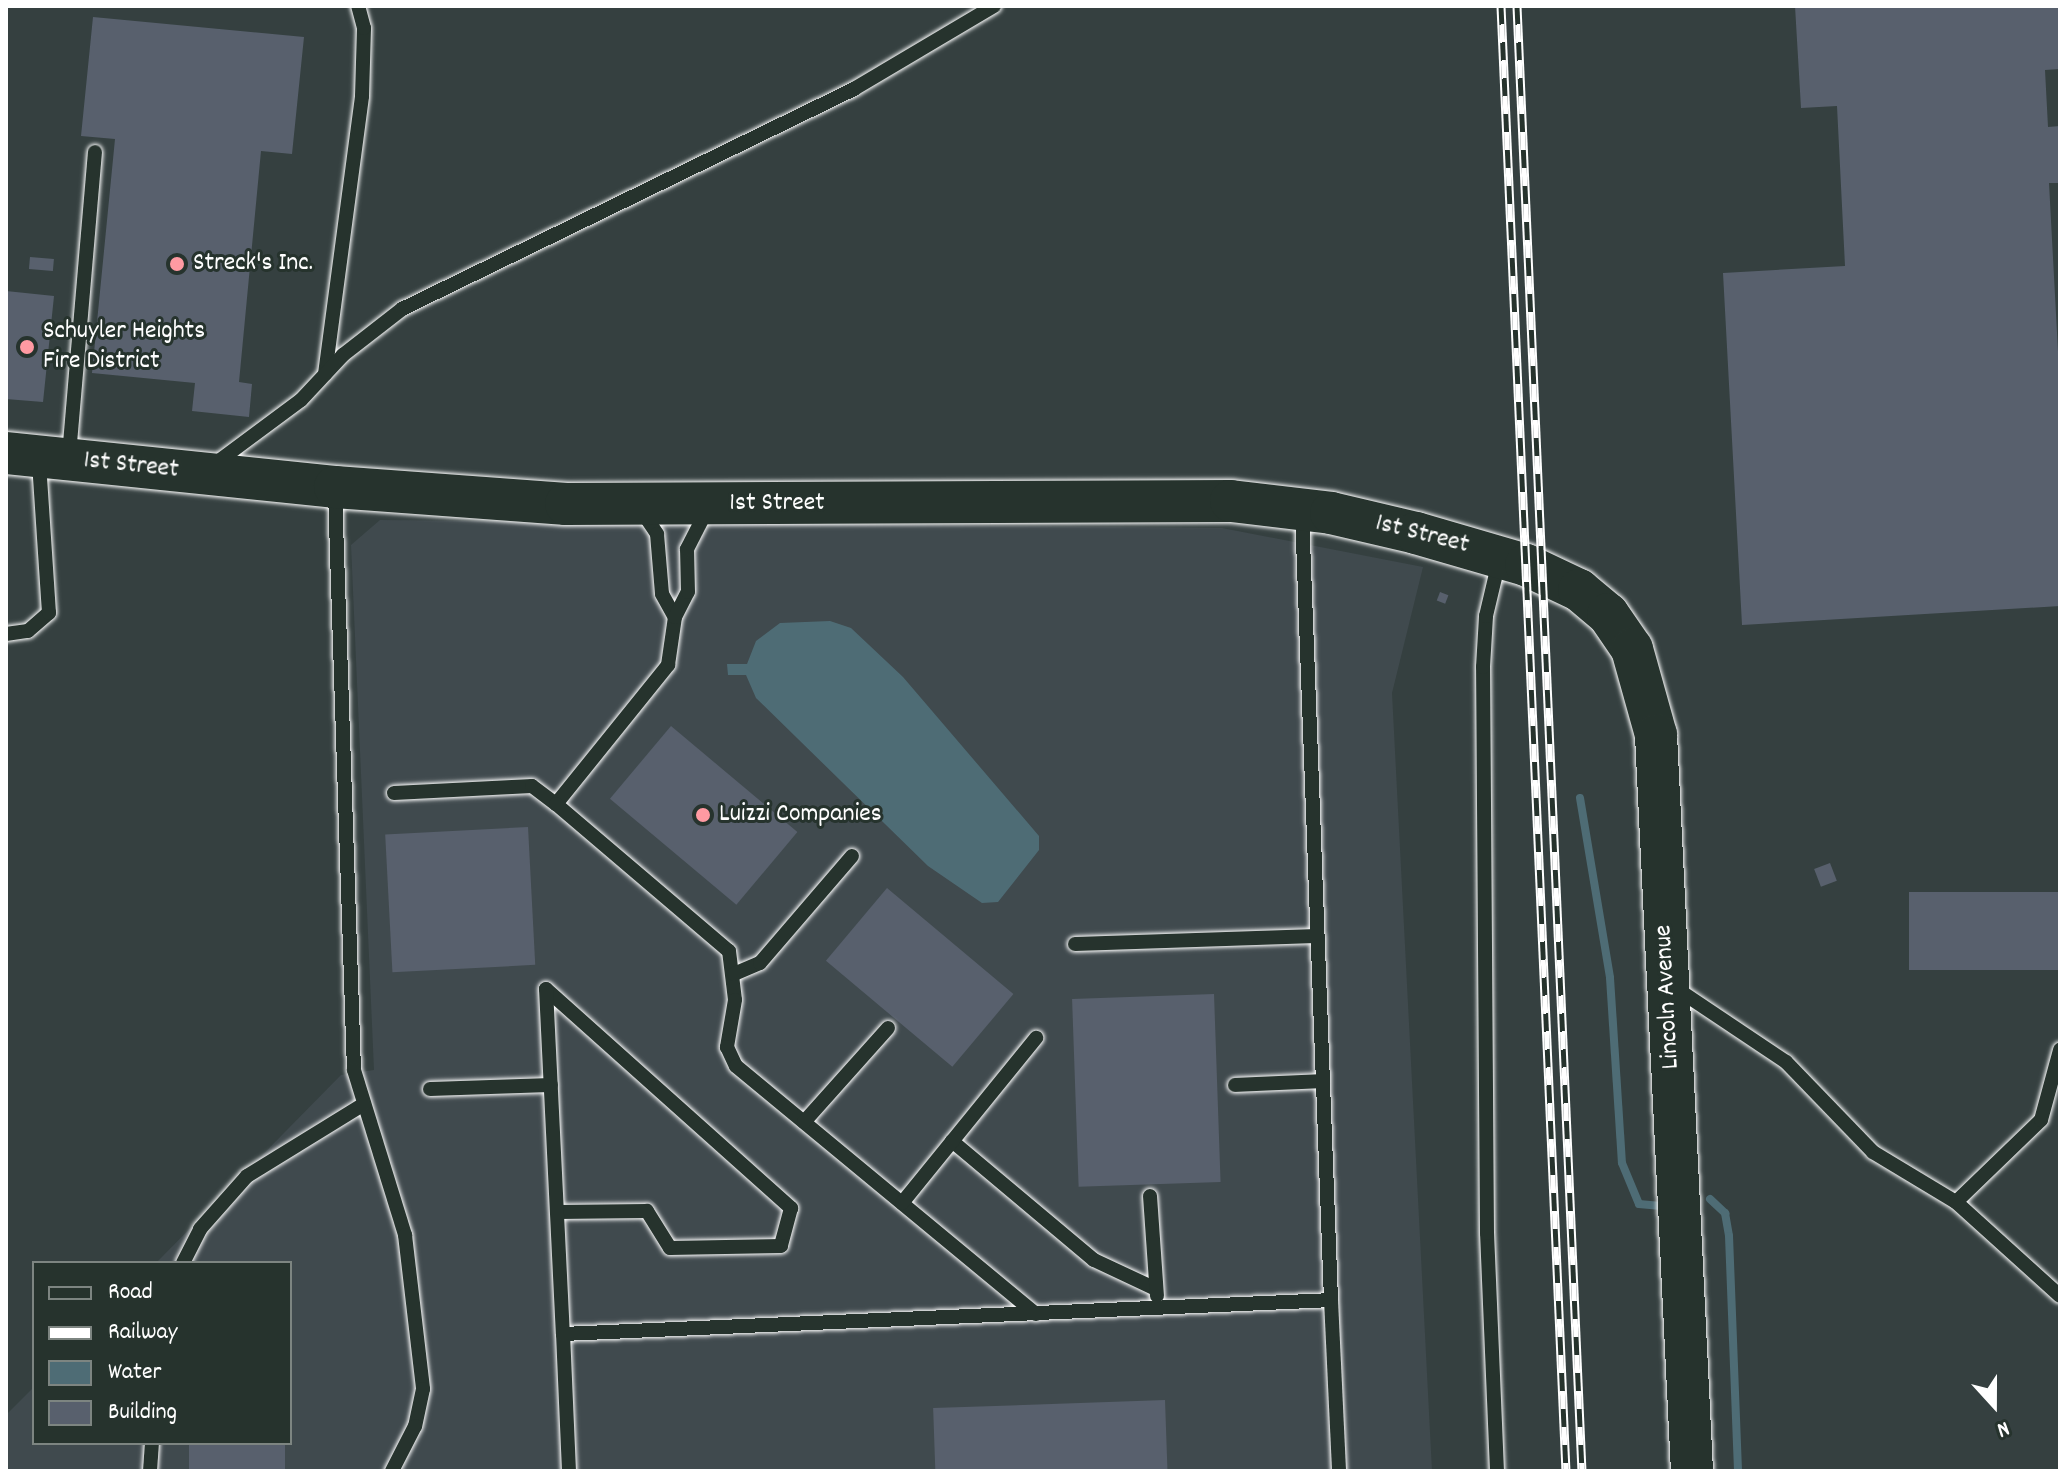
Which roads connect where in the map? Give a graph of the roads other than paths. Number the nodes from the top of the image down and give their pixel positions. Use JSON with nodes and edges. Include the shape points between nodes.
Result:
{"nodes":[{"id":1,"x":358,"y":6,"type":"edge"},
{"id":2,"x":994,"y":6,"type":"edge"},
{"id":3,"x":95,"y":152,"type":"dead end"},
{"id":4,"x":325,"y":374,"type":"junction"},
{"id":5,"x":38,"y":456,"type":"edge"},
{"id":6,"x":202,"y":474,"type":"junction"},
{"id":7,"x":335,"y":487,"type":"junction"},
{"id":8,"x":710,"y":504,"type":"junction"},
{"id":9,"x":637,"y":505,"type":"junction"},
{"id":10,"x":1302,"y":509,"type":"junction"},
{"id":11,"x":1500,"y":557,"type":"junction"},
{"id":12,"x":1542,"y":572,"type":"joint"},
{"id":13,"x":675,"y":617,"type":"junction"},
{"id":14,"x":6,"y":634,"type":"edge"},
{"id":15,"x":394,"y":793,"type":"dead end"},
{"id":16,"x":556,"y":804,"type":"junction"},
{"id":17,"x":852,"y":856,"type":"dead end"},
{"id":18,"x":1317,"y":936,"type":"junction"},
{"id":19,"x":1075,"y":944,"type":"dead end"},
{"id":20,"x":734,"y":974,"type":"junction"},
{"id":21,"x":1667,"y":982,"type":"junction"},
{"id":22,"x":888,"y":1028,"type":"dead end"},
{"id":23,"x":1036,"y":1038,"type":"dead end"},
{"id":24,"x":2060,"y":1050,"type":"edge"},
{"id":25,"x":1323,"y":1081,"type":"junction"},
{"id":26,"x":551,"y":1085,"type":"junction"},
{"id":27,"x":1235,"y":1085,"type":"dead end"},
{"id":28,"x":430,"y":1089,"type":"dead end"},
{"id":29,"x":364,"y":1104,"type":"junction"},
{"id":30,"x":804,"y":1122,"type":"junction"},
{"id":31,"x":952,"y":1141,"type":"junction"},
{"id":32,"x":1150,"y":1196,"type":"dead end"},
{"id":33,"x":1956,"y":1202,"type":"junction"},
{"id":34,"x":902,"y":1203,"type":"junction"},
{"id":35,"x":558,"y":1212,"type":"junction"},
{"id":36,"x":184,"y":1261,"type":"edge"},
{"id":37,"x":1156,"y":1289,"type":"junction"},
{"id":38,"x":2060,"y":1296,"type":"edge"},
{"id":39,"x":1331,"y":1300,"type":"junction"},
{"id":40,"x":1158,"y":1309,"type":"junction"},
{"id":41,"x":1036,"y":1314,"type":"junction"},
{"id":42,"x":563,"y":1334,"type":"junction"},
{"id":43,"x":152,"y":1445,"type":"edge"},
{"id":44,"x":150,"y":1471,"type":"edge"},
{"id":45,"x":392,"y":1471,"type":"edge"},
{"id":46,"x":569,"y":1471,"type":"edge"},
{"id":47,"x":1339,"y":1471,"type":"edge"},
{"id":48,"x":1497,"y":1471,"type":"edge"},
{"id":49,"x":1692,"y":1471,"type":"edge"}],
"edges":[{"from":1,"to":4,"type":"lane","via":[[364,28],[362,96]]},
{"from":2,"to":4,"type":"lane","via":[[840,96],[412,303],[376,326]]},
{"from":3,"to":5,"type":"lane"},
{"from":4,"to":6,"type":"lane","via":[[279,418]]},
{"from":5,"to":6,"type":"street","name":"1st Street"},
{"from":5,"to":14,"type":"lane","via":[[49,613],[28,631]]},
{"from":6,"to":7,"type":"street","name":"1st Street"},
{"from":7,"to":9,"type":"street","name":"1st Street"},
{"from":7,"to":29,"type":"lane","via":[[354,1070]]},
{"from":8,"to":9,"type":"street","name":"1st Street"},
{"from":8,"to":10,"type":"street","name":"1st Street","via":[[1180,500]]},
{"from":8,"to":13,"type":"lane","via":[[692,532],[688,592]]},
{"from":9,"to":13,"type":"lane","via":[[657,534],[662,594]]},
{"from":10,"to":11,"type":"street","name":"1st Street"},
{"from":10,"to":18,"type":"lane"},
{"from":11,"to":12,"type":"street","name":"1st Street"},
{"from":11,"to":48,"type":"lane","via":[[1486,616],[1483,667],[1487,1233]]},
{"from":12,"to":21,"type":"street","name":"Lincoln Avenue","via":[[1590,597],[1608,614],[1632,649],[1647,688],[1658,757]]},
{"from":13,"to":16,"type":"lane","via":[[672,652],[661,676]]},
{"from":15,"to":16,"type":"lane","via":[[532,786]]},
{"from":16,"to":20,"type":"lane","via":[[729,951]]},
{"from":17,"to":20,"type":"lane","via":[[760,963]]},
{"from":18,"to":19,"type":"lane"},
{"from":18,"to":25,"type":"lane"},
{"from":20,"to":30,"type":"lane","via":[[727,1047]]},
{"from":21,"to":33,"type":"lane","via":[[1786,1062],[1873,1152]]},
{"from":21,"to":49,"type":"street","name":"Lincoln Avenue"},
{"from":22,"to":30,"type":"lane"},
{"from":23,"to":31,"type":"lane"},
{"from":24,"to":33,"type":"lane","via":[[2041,1120]]},
{"from":25,"to":27,"type":"lane"},
{"from":25,"to":39,"type":"lane"},
{"from":26,"to":28,"type":"lane"},
{"from":26,"to":35,"type":"lane"},
{"from":26,"to":35,"type":"lane","via":[[546,989],[791,1208],[781,1246],[670,1248],[647,1211]]},
{"from":29,"to":36,"type":"lane","via":[[247,1176],[200,1229]]},
{"from":29,"to":45,"type":"lane","via":[[405,1235],[423,1389],[415,1426]]},
{"from":30,"to":34,"type":"lane"},
{"from":31,"to":34,"type":"lane"},
{"from":31,"to":37,"type":"lane","via":[[1094,1260]]},
{"from":32,"to":37,"type":"lane"},
{"from":33,"to":38,"type":"lane"},
{"from":34,"to":41,"type":"lane"},
{"from":35,"to":42,"type":"lane"},
{"from":37,"to":40,"type":"lane"},
{"from":39,"to":40,"type":"lane"},
{"from":39,"to":47,"type":"lane"},
{"from":40,"to":41,"type":"lane"},
{"from":41,"to":42,"type":"lane"},
{"from":42,"to":46,"type":"lane"},
{"from":43,"to":44,"type":"lane"}]}
